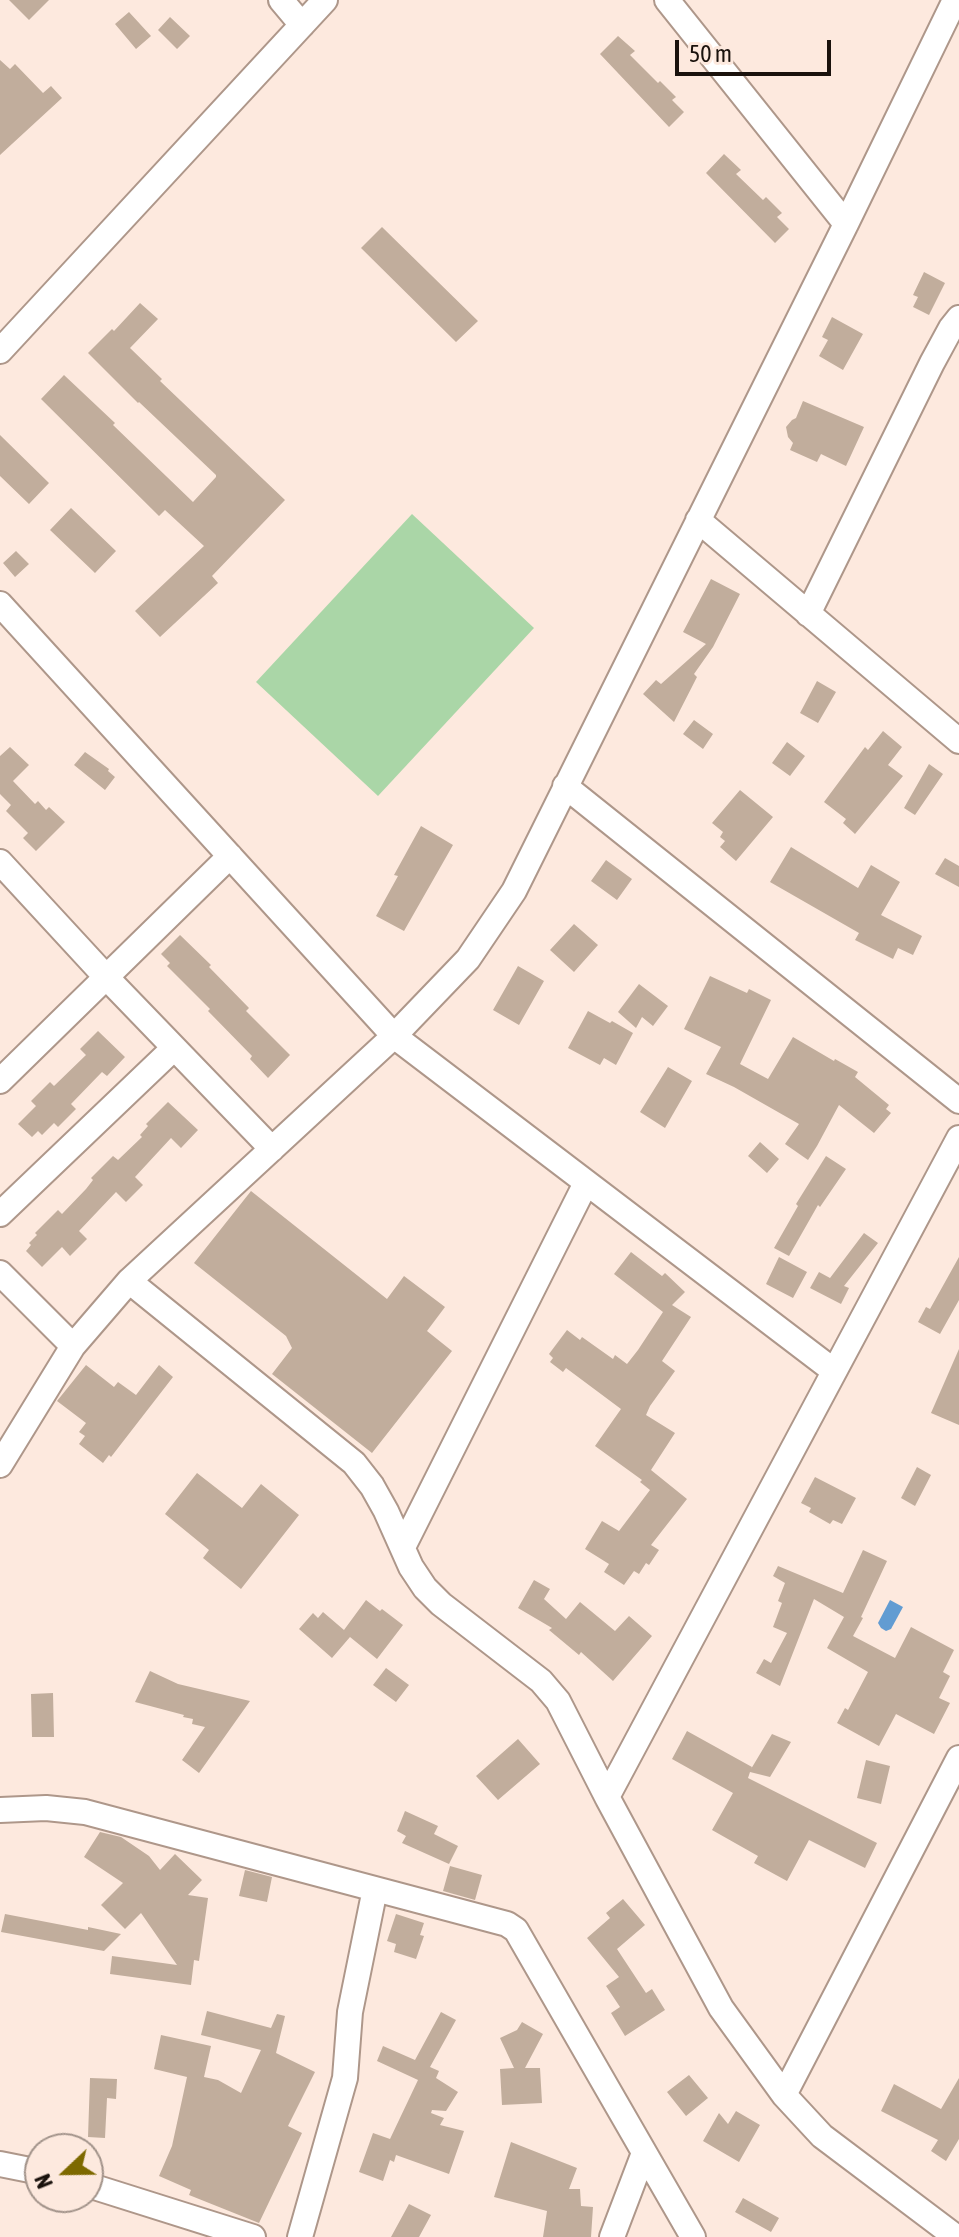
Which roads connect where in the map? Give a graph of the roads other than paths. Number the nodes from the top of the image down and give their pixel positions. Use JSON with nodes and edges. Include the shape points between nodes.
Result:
{"nodes":[{"id":1,"x":281,"y":0,"type":"edge"},
{"id":2,"x":325,"y":0,"type":"edge"},
{"id":3,"x":667,"y":0,"type":"edge"},
{"id":4,"x":955,"y":0,"type":"edge"},
{"id":5,"x":302,"y":25,"type":"junction"},
{"id":6,"x":846,"y":224,"type":"junction"},
{"id":7,"x":959,"y":318,"type":"edge"},
{"id":8,"x":0,"y":351,"type":"edge"},
{"id":9,"x":698,"y":520,"type":"junction"},
{"id":10,"x":0,"y":604,"type":"edge"},
{"id":11,"x":808,"y":614,"type":"junction"},
{"id":12,"x":959,"y":741,"type":"edge"},
{"id":13,"x":565,"y":786,"type":"junction"},
{"id":14,"x":230,"y":856,"type":"junction"},
{"id":15,"x":0,"y":862,"type":"edge"},
{"id":16,"x":107,"y":978,"type":"junction"},
{"id":17,"x":394,"y":1036,"type":"junction"},
{"id":18,"x":174,"y":1048,"type":"junction"},
{"id":19,"x":0,"y":1081,"type":"edge"},
{"id":20,"x":959,"y":1101,"type":"edge"},
{"id":21,"x":959,"y":1138,"type":"edge"},
{"id":22,"x":272,"y":1149,"type":"junction"},
{"id":23,"x":586,"y":1183,"type":"junction"},
{"id":24,"x":0,"y":1214,"type":"edge"},
{"id":25,"x":0,"y":1273,"type":"edge"},
{"id":26,"x":129,"y":1281,"type":"junction"},
{"id":27,"x":73,"y":1346,"type":"junction"},
{"id":28,"x":834,"y":1371,"type":"junction"},
{"id":29,"x":2,"y":1456,"type":"edge"},
{"id":30,"x":403,"y":1547,"type":"junction"},
{"id":31,"x":959,"y":1758,"type":"edge"},
{"id":32,"x":607,"y":1797,"type":"junction"},
{"id":33,"x":0,"y":1810,"type":"edge"},
{"id":34,"x":375,"y":1889,"type":"junction"},
{"id":35,"x":784,"y":2095,"type":"junction"},
{"id":36,"x":644,"y":2153,"type":"junction"},
{"id":37,"x":0,"y":2164,"type":"edge"},
{"id":38,"x":24,"y":2169,"type":"edge"},
{"id":39,"x":104,"y":2190,"type":"edge"},
{"id":40,"x":253,"y":2237,"type":"edge"},
{"id":41,"x":300,"y":2237,"type":"edge"},
{"id":42,"x":612,"y":2237,"type":"edge"},
{"id":43,"x":693,"y":2237,"type":"edge"},
{"id":44,"x":956,"y":2237,"type":"edge"}],
"edges":[{"from":1,"to":5,"type":"street"},
{"from":2,"to":5,"type":"street"},
{"from":3,"to":6,"type":"street"},
{"from":4,"to":6,"type":"street"},
{"from":5,"to":8,"type":"street"},
{"from":6,"to":9,"type":"street"},
{"from":7,"to":11,"type":"street"},
{"from":9,"to":11,"type":"street"},
{"from":9,"to":13,"type":"street"},
{"from":10,"to":14,"type":"street"},
{"from":11,"to":12,"type":"street"},
{"from":13,"to":17,"type":"street","via":[[514,891],[468,959]]},
{"from":13,"to":20,"type":"street"},
{"from":14,"to":16,"type":"street"},
{"from":14,"to":17,"type":"street"},
{"from":15,"to":16,"type":"street"},
{"from":16,"to":18,"type":"street"},
{"from":16,"to":19,"type":"street"},
{"from":17,"to":22,"type":"street"},
{"from":17,"to":23,"type":"street"},
{"from":18,"to":22,"type":"street"},
{"from":18,"to":24,"type":"street"},
{"from":21,"to":28,"type":"street"},
{"from":22,"to":26,"type":"street"},
{"from":23,"to":28,"type":"street"},
{"from":23,"to":30,"type":"street"},
{"from":25,"to":27,"type":"street"},
{"from":26,"to":27,"type":"street"},
{"from":26,"to":30,"type":"street","via":[[354,1463]]},
{"from":27,"to":29,"type":"street"},
{"from":28,"to":32,"type":"street"},
{"from":30,"to":32,"type":"street","via":[[425,1588],[441,1604],[531,1672],[558,1701]]},
{"from":31,"to":35,"type":"street"},
{"from":32,"to":35,"type":"street","via":[[721,2008]]},
{"from":33,"to":34,"type":"street","via":[[85,1812]]},
{"from":34,"to":36,"type":"street","via":[[516,1930]]},
{"from":34,"to":41,"type":"street","via":[[350,2012],[345,2078]]},
{"from":35,"to":44,"type":"street","via":[[822,2136]]},
{"from":36,"to":42,"type":"street"},
{"from":36,"to":43,"type":"street"},
{"from":37,"to":38,"type":"street"},
{"from":39,"to":40,"type":"street"}]}
